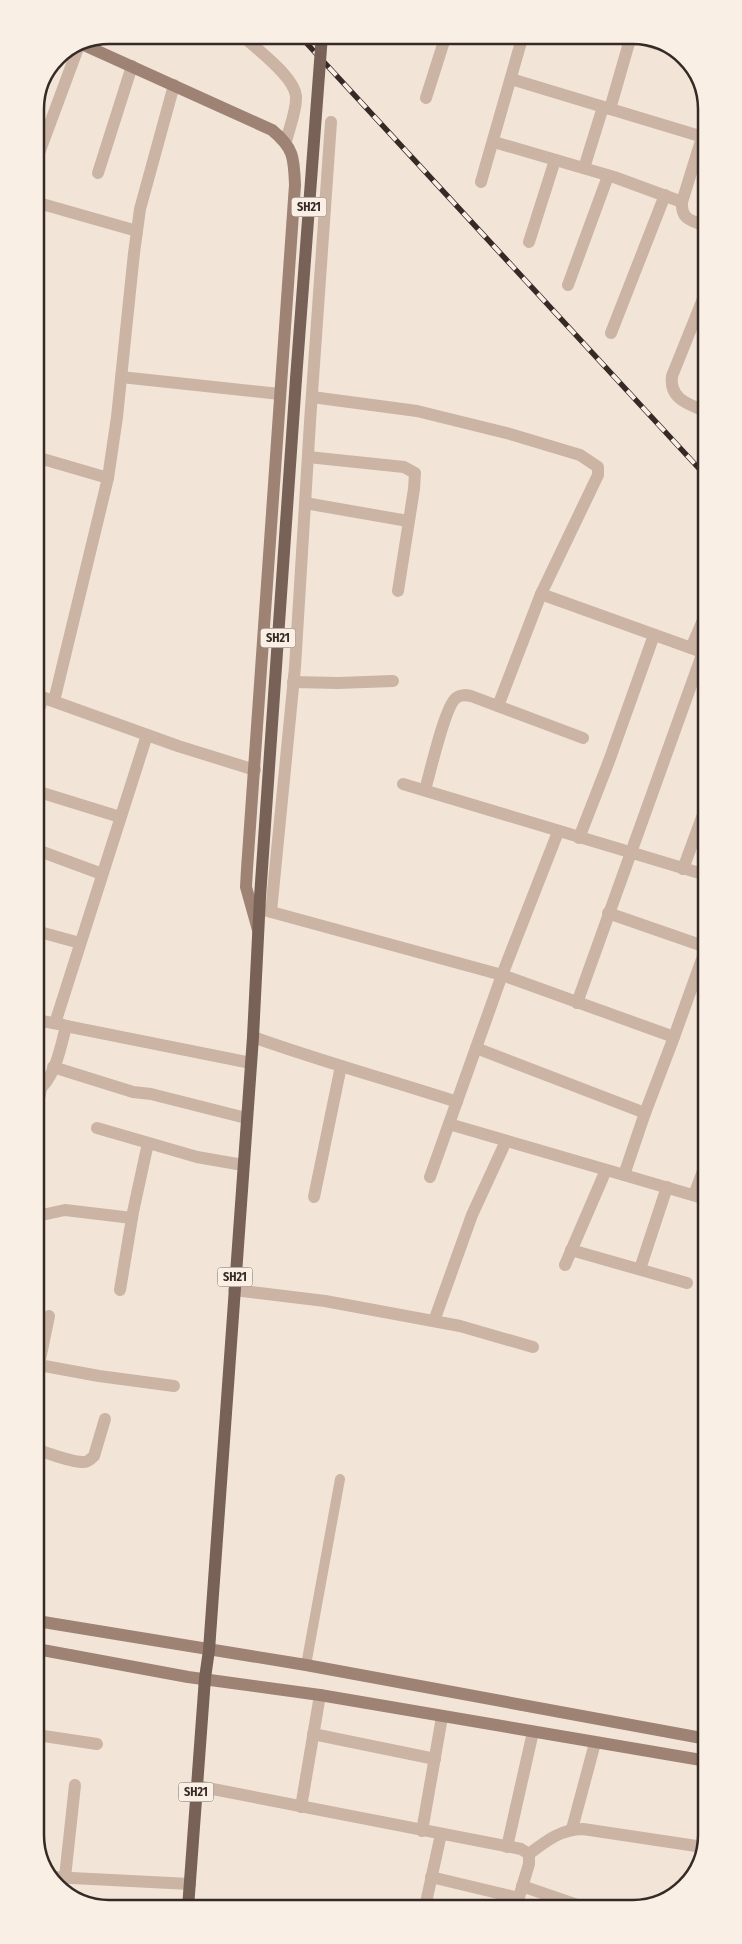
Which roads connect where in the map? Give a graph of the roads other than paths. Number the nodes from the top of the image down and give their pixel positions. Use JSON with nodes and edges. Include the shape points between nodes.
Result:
{"nodes":[{"id":1,"x":251,"y":44,"type":"edge"},
{"id":2,"x":321,"y":44,"type":"edge"},
{"id":3,"x":443,"y":44,"type":"edge"},
{"id":4,"x":521,"y":44,"type":"edge"},
{"id":5,"x":626,"y":44,"type":"edge"},
{"id":6,"x":89,"y":47,"type":"edge"},
{"id":7,"x":76,"y":53,"type":"edge"},
{"id":8,"x":132,"y":66,"type":"junction"},
{"id":9,"x":511,"y":79,"type":"junction"},
{"id":10,"x":174,"y":85,"type":"junction"},
{"id":11,"x":426,"y":98,"type":"dead end"},
{"id":12,"x":606,"y":108,"type":"junction"},
{"id":13,"x":331,"y":122,"type":"dead end"},
{"id":14,"x":698,"y":132,"type":"edge"},
{"id":15,"x":44,"y":140,"type":"edge"},
{"id":16,"x":286,"y":142,"type":"junction"},
{"id":17,"x":494,"y":142,"type":"junction"},
{"id":18,"x":698,"y":153,"type":"edge"},
{"id":19,"x":555,"y":160,"type":"junction"},
{"id":20,"x":584,"y":168,"type":"junction"},
{"id":21,"x":98,"y":173,"type":"dead end"},
{"id":22,"x":608,"y":176,"type":"junction"},
{"id":23,"x":482,"y":182,"type":"dead end"},
{"id":24,"x":665,"y":195,"type":"junction"},
{"id":25,"x":682,"y":202,"type":"junction"},
{"id":26,"x":44,"y":205,"type":"edge"},
{"id":27,"x":698,"y":223,"type":"edge"},
{"id":28,"x":137,"y":231,"type":"junction"},
{"id":29,"x":529,"y":242,"type":"dead end"},
{"id":30,"x":568,"y":285,"type":"dead end"},
{"id":31,"x":698,"y":311,"type":"edge"},
{"id":32,"x":611,"y":333,"type":"dead end"},
{"id":33,"x":121,"y":377,"type":"junction"},
{"id":34,"x":280,"y":394,"type":"junction"},
{"id":35,"x":312,"y":397,"type":"junction"},
{"id":36,"x":698,"y":408,"type":"edge"},
{"id":37,"x":308,"y":457,"type":"junction"},
{"id":38,"x":44,"y":460,"type":"edge"},
{"id":39,"x":108,"y":478,"type":"junction"},
{"id":40,"x":305,"y":503,"type":"junction"},
{"id":41,"x":408,"y":521,"type":"junction"},
{"id":42,"x":398,"y":591,"type":"dead end"},
{"id":43,"x":541,"y":594,"type":"junction"},
{"id":44,"x":654,"y":635,"type":"junction"},
{"id":45,"x":698,"y":650,"type":"edge"},
{"id":46,"x":698,"y":657,"type":"edge"},
{"id":47,"x":393,"y":681,"type":"dead end"},
{"id":48,"x":293,"y":682,"type":"junction"},
{"id":49,"x":44,"y":698,"type":"edge"},
{"id":50,"x":498,"y":706,"type":"junction"},
{"id":51,"x":147,"y":735,"type":"junction"},
{"id":52,"x":583,"y":738,"type":"dead end"},
{"id":53,"x":255,"y":770,"type":"junction"},
{"id":54,"x":403,"y":784,"type":"dead end"},
{"id":55,"x":425,"y":790,"type":"junction"},
{"id":56,"x":44,"y":793,"type":"edge"},
{"id":57,"x":120,"y":817,"type":"junction"},
{"id":58,"x":698,"y":831,"type":"edge"},
{"id":59,"x":558,"y":832,"type":"junction"},
{"id":60,"x":579,"y":838,"type":"junction"},
{"id":61,"x":44,"y":853,"type":"edge"},
{"id":62,"x":629,"y":853,"type":"junction"},
{"id":63,"x":684,"y":869,"type":"junction"},
{"id":64,"x":698,"y":873,"type":"edge"},
{"id":65,"x":102,"y":874,"type":"junction"},
{"id":66,"x":264,"y":906,"type":"junction"},
{"id":67,"x":608,"y":913,"type":"junction"},
{"id":68,"x":258,"y":932,"type":"junction"},
{"id":69,"x":44,"y":933,"type":"edge"},
{"id":70,"x":80,"y":943,"type":"junction"},
{"id":71,"x":698,"y":950,"type":"edge"},
{"id":72,"x":698,"y":970,"type":"edge"},
{"id":73,"x":502,"y":975,"type":"junction"},
{"id":74,"x":577,"y":1003,"type":"junction"},
{"id":75,"x":44,"y":1021,"type":"edge"},
{"id":76,"x":63,"y":1025,"type":"junction"},
{"id":77,"x":674,"y":1036,"type":"junction"},
{"id":78,"x":253,"y":1037,"type":"junction"},
{"id":79,"x":476,"y":1048,"type":"junction"},
{"id":80,"x":251,"y":1063,"type":"junction"},
{"id":81,"x":341,"y":1066,"type":"junction"},
{"id":82,"x":53,"y":1067,"type":"junction"},
{"id":83,"x":44,"y":1081,"type":"edge"},
{"id":84,"x":457,"y":1102,"type":"junction"},
{"id":85,"x":645,"y":1112,"type":"junction"},
{"id":86,"x":246,"y":1118,"type":"junction"},
{"id":87,"x":449,"y":1124,"type":"junction"},
{"id":88,"x":97,"y":1128,"type":"dead end"},
{"id":89,"x":506,"y":1140,"type":"junction"},
{"id":90,"x":148,"y":1143,"type":"junction"},
{"id":91,"x":243,"y":1165,"type":"junction"},
{"id":92,"x":606,"y":1170,"type":"junction"},
{"id":93,"x":624,"y":1175,"type":"junction"},
{"id":94,"x":430,"y":1177,"type":"dead end"},
{"id":95,"x":667,"y":1187,"type":"junction"},
{"id":96,"x":698,"y":1196,"type":"edge"},
{"id":97,"x":314,"y":1197,"type":"dead end"},
{"id":98,"x":44,"y":1217,"type":"edge"},
{"id":99,"x":132,"y":1218,"type":"junction"},
{"id":100,"x":572,"y":1250,"type":"junction"},
{"id":101,"x":565,"y":1265,"type":"dead end"},
{"id":102,"x":640,"y":1270,"type":"junction"},
{"id":103,"x":687,"y":1283,"type":"dead end"},
{"id":104,"x":120,"y":1290,"type":"dead end"},
{"id":105,"x":234,"y":1290,"type":"junction"},
{"id":106,"x":49,"y":1316,"type":"dead end"},
{"id":107,"x":434,"y":1322,"type":"junction"},
{"id":108,"x":44,"y":1340,"type":"edge"},
{"id":109,"x":533,"y":1347,"type":"dead end"},
{"id":110,"x":44,"y":1370,"type":"edge"},
{"id":111,"x":174,"y":1386,"type":"dead end"},
{"id":112,"x":105,"y":1419,"type":"dead end"},
{"id":113,"x":44,"y":1452,"type":"edge"},
{"id":114,"x":340,"y":1479,"type":"dead end"},
{"id":115,"x":44,"y":1622,"type":"edge"},
{"id":116,"x":44,"y":1650,"type":"edge"},
{"id":117,"x":208,"y":1653,"type":"junction"},
{"id":118,"x":306,"y":1665,"type":"junction"},
{"id":119,"x":205,"y":1677,"type":"junction"},
{"id":120,"x":320,"y":1695,"type":"junction"},
{"id":121,"x":442,"y":1717,"type":"junction"},
{"id":122,"x":533,"y":1732,"type":"junction"},
{"id":123,"x":313,"y":1734,"type":"junction"},
{"id":124,"x":44,"y":1736,"type":"edge"},
{"id":125,"x":698,"y":1737,"type":"edge"},
{"id":126,"x":595,"y":1743,"type":"junction"},
{"id":127,"x":97,"y":1744,"type":"dead end"},
{"id":128,"x":435,"y":1759,"type":"junction"},
{"id":129,"x":698,"y":1760,"type":"edge"},
{"id":130,"x":74,"y":1785,"type":"dead end"},
{"id":131,"x":197,"y":1786,"type":"junction"},
{"id":132,"x":301,"y":1807,"type":"junction"},
{"id":133,"x":572,"y":1829,"type":"junction"},
{"id":134,"x":422,"y":1831,"type":"junction"},
{"id":135,"x":441,"y":1834,"type":"junction"},
{"id":136,"x":697,"y":1845,"type":"edge"},
{"id":137,"x":507,"y":1847,"type":"junction"},
{"id":138,"x":529,"y":1854,"type":"junction"},
{"id":139,"x":59,"y":1877,"type":"edge"},
{"id":140,"x":431,"y":1877,"type":"junction"},
{"id":141,"x":190,"y":1884,"type":"junction"},
{"id":142,"x":519,"y":1897,"type":"edge"},
{"id":143,"x":189,"y":1900,"type":"edge"},
{"id":144,"x":426,"y":1900,"type":"edge"},
{"id":145,"x":538,"y":1900,"type":"edge"}],
"edges":[{"from":1,"to":16,"type":"street","via":[[294,89],[296,98]]},
{"from":2,"to":66,"type":"main road","number":"SH21","bridge":true,"via":[[292,428]]},
{"from":3,"to":11,"type":"street"},
{"from":4,"to":9,"type":"street"},
{"from":5,"to":12,"type":"street"},
{"from":6,"to":8,"type":"street"},
{"from":7,"to":15,"type":"street"},
{"from":8,"to":10,"type":"street"},
{"from":8,"to":21,"type":"street"},
{"from":9,"to":12,"type":"street"},
{"from":9,"to":17,"type":"street"},
{"from":10,"to":16,"type":"street","via":[[272,130]]},
{"from":10,"to":28,"type":"street","via":[[148,175]]},
{"from":12,"to":14,"type":"street"},
{"from":12,"to":20,"type":"street"},
{"from":13,"to":35,"type":"street"},
{"from":16,"to":34,"type":"street","via":[[294,161],[295,185]]},
{"from":17,"to":19,"type":"street"},
{"from":17,"to":23,"type":"street"},
{"from":18,"to":25,"type":"street"},
{"from":19,"to":20,"type":"street"},
{"from":19,"to":29,"type":"street"},
{"from":20,"to":22,"type":"street"},
{"from":22,"to":24,"type":"street"},
{"from":22,"to":30,"type":"street"},
{"from":24,"to":25,"type":"street"},
{"from":24,"to":32,"type":"street"},
{"from":25,"to":27,"type":"street","via":[[686,218]]},
{"from":26,"to":28,"type":"street"},
{"from":28,"to":33,"type":"street"},
{"from":31,"to":36,"type":"street","via":[[671,384],[681,400]]},
{"from":33,"to":34,"type":"street"},
{"from":33,"to":39,"type":"street"},
{"from":34,"to":53,"type":"street"},
{"from":35,"to":37,"type":"street"},
{"from":35,"to":43,"type":"street","via":[[417,411],[580,455],[598,467],[598,475]]},
{"from":37,"to":40,"type":"street"},
{"from":37,"to":41,"type":"street","via":[[411,469],[416,473],[416,479]]},
{"from":38,"to":39,"type":"street"},
{"from":39,"to":49,"type":"street"},
{"from":40,"to":41,"type":"street"},
{"from":40,"to":48,"type":"street"},
{"from":41,"to":42,"type":"street"},
{"from":43,"to":44,"type":"street"},
{"from":43,"to":50,"type":"street"},
{"from":44,"to":45,"type":"street"},
{"from":44,"to":60,"type":"street"},
{"from":46,"to":62,"type":"street"},
{"from":47,"to":48,"type":"street"},
{"from":48,"to":66,"type":"street"},
{"from":49,"to":51,"type":"street"},
{"from":50,"to":52,"type":"street"},
{"from":50,"to":55,"type":"street","via":[[465,694],[453,701]]},
{"from":51,"to":53,"type":"street"},
{"from":51,"to":57,"type":"street"},
{"from":53,"to":68,"type":"street","via":[[246,887]]},
{"from":54,"to":55,"type":"street"},
{"from":55,"to":59,"type":"street"},
{"from":56,"to":57,"type":"street"},
{"from":57,"to":65,"type":"street"},
{"from":58,"to":63,"type":"street"},
{"from":59,"to":60,"type":"street"},
{"from":59,"to":73,"type":"street"},
{"from":60,"to":62,"type":"street"},
{"from":61,"to":65,"type":"street"},
{"from":62,"to":63,"type":"street"},
{"from":62,"to":67,"type":"street"},
{"from":63,"to":64,"type":"street"},
{"from":65,"to":70,"type":"street"},
{"from":66,"to":68,"type":"main road","number":"SH21"},
{"from":66,"to":73,"type":"street"},
{"from":67,"to":71,"type":"street"},
{"from":67,"to":74,"type":"street"},
{"from":68,"to":78,"type":"main road","number":"SH21"},
{"from":69,"to":70,"type":"street"},
{"from":70,"to":76,"type":"street","via":[[57,1016],[57,1022]]},
{"from":72,"to":77,"type":"street"},
{"from":73,"to":74,"type":"street"},
{"from":73,"to":79,"type":"street"},
{"from":74,"to":77,"type":"street"},
{"from":75,"to":76,"type":"street"},
{"from":76,"to":80,"type":"street"},
{"from":76,"to":82,"type":"street"},
{"from":77,"to":85,"type":"street"},
{"from":78,"to":80,"type":"main road","number":"SH21"},
{"from":78,"to":81,"type":"street"},
{"from":79,"to":84,"type":"street"},
{"from":79,"to":85,"type":"street"},
{"from":80,"to":86,"type":"main road","number":"SH21"},
{"from":81,"to":84,"type":"street"},
{"from":81,"to":97,"type":"street"},
{"from":82,"to":83,"type":"street"},
{"from":82,"to":86,"type":"street","via":[[133,1092]]},
{"from":84,"to":87,"type":"street"},
{"from":85,"to":93,"type":"street"},
{"from":86,"to":91,"type":"main road","number":"SH21"},
{"from":87,"to":89,"type":"street"},
{"from":87,"to":94,"type":"street"},
{"from":88,"to":90,"type":"street"},
{"from":89,"to":92,"type":"street"},
{"from":89,"to":107,"type":"street","via":[[472,1215]]},
{"from":90,"to":91,"type":"street","via":[[197,1157]]},
{"from":90,"to":99,"type":"street"},
{"from":91,"to":105,"type":"main road","number":"SH21"},
{"from":92,"to":93,"type":"street"},
{"from":92,"to":100,"type":"street"},
{"from":93,"to":95,"type":"street"},
{"from":95,"to":96,"type":"street"},
{"from":95,"to":102,"type":"street"},
{"from":98,"to":99,"type":"street","via":[[65,1210]]},
{"from":99,"to":104,"type":"street"},
{"from":100,"to":101,"type":"street"},
{"from":100,"to":102,"type":"street"},
{"from":102,"to":103,"type":"street"},
{"from":105,"to":107,"type":"street","via":[[325,1302]]},
{"from":105,"to":117,"type":"main road","number":"SH21"},
{"from":106,"to":108,"type":"street"},
{"from":107,"to":109,"type":"street"},
{"from":110,"to":111,"type":"street"},
{"from":112,"to":113,"type":"street","via":[[90,1461],[76,1461]]},
{"from":114,"to":118,"type":"lane"},
{"from":115,"to":117,"type":"street"},
{"from":116,"to":119,"type":"street"},
{"from":117,"to":118,"type":"street"},
{"from":117,"to":119,"type":"main road","number":"SH21"},
{"from":118,"to":125,"type":"street"},
{"from":119,"to":120,"type":"street"},
{"from":119,"to":131,"type":"main road","number":"SH21"},
{"from":120,"to":121,"type":"street"},
{"from":120,"to":123,"type":"street"},
{"from":121,"to":122,"type":"street"},
{"from":121,"to":128,"type":"street"},
{"from":122,"to":126,"type":"street"},
{"from":122,"to":137,"type":"street"},
{"from":123,"to":128,"type":"street"},
{"from":123,"to":132,"type":"street"},
{"from":124,"to":127,"type":"street"},
{"from":126,"to":129,"type":"street"},
{"from":126,"to":133,"type":"street"},
{"from":128,"to":134,"type":"street"},
{"from":130,"to":139,"type":"street"},
{"from":131,"to":132,"type":"street"},
{"from":131,"to":141,"type":"main road","number":"SH21"},
{"from":132,"to":134,"type":"street"},
{"from":133,"to":136,"type":"street"},
{"from":133,"to":138,"type":"street","via":[[551,1838]]},
{"from":134,"to":135,"type":"street"},
{"from":135,"to":137,"type":"street"},
{"from":135,"to":140,"type":"street"},
{"from":137,"to":138,"type":"street"},
{"from":138,"to":142,"type":"street"},
{"from":139,"to":141,"type":"street"},
{"from":140,"to":142,"type":"street"},
{"from":140,"to":144,"type":"street"},
{"from":141,"to":143,"type":"main road","number":"SH21"},
{"from":142,"to":145,"type":"street"}]}
